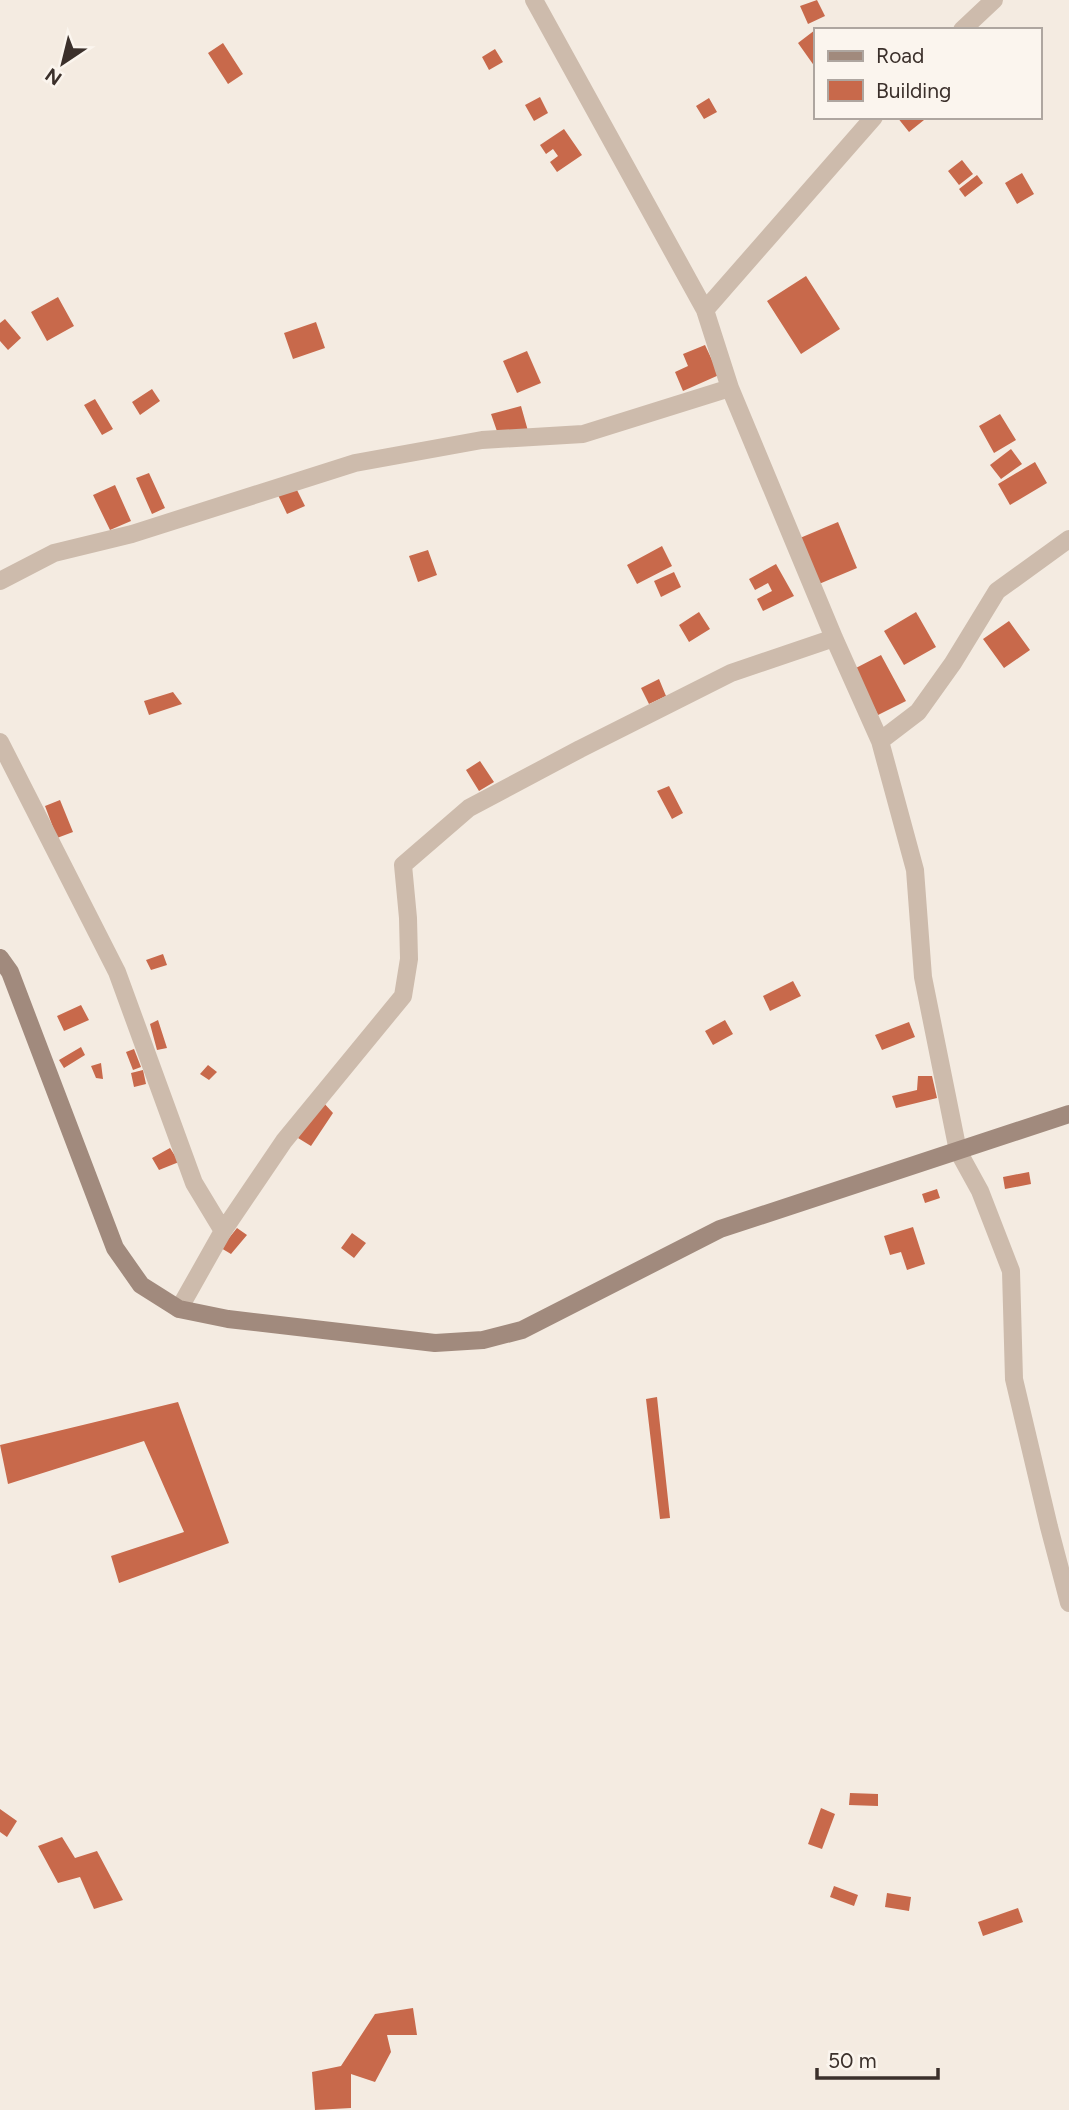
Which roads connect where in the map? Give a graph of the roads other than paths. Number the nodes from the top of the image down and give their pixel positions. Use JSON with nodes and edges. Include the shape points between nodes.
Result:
{"nodes":[{"id":1,"x":534,"y":0,"type":"edge"},
{"id":2,"x":994,"y":0,"type":"edge"},
{"id":3,"x":964,"y":28,"type":"edge"},
{"id":4,"x":872,"y":119,"type":"edge"},
{"id":5,"x":705,"y":310,"type":"junction"},
{"id":6,"x":730,"y":388,"type":"junction"},
{"id":7,"x":1069,"y":539,"type":"edge"},
{"id":8,"x":0,"y":581,"type":"edge"},
{"id":9,"x":834,"y":638,"type":"junction"},
{"id":10,"x":880,"y":741,"type":"junction"},
{"id":11,"x":0,"y":742,"type":"edge"},
{"id":12,"x":0,"y":958,"type":"edge"},
{"id":13,"x":1069,"y":1114,"type":"edge"},
{"id":14,"x":958,"y":1151,"type":"junction"},
{"id":15,"x":223,"y":1231,"type":"junction"},
{"id":16,"x":179,"y":1309,"type":"junction"},
{"id":17,"x":1069,"y":1603,"type":"edge"}],
"edges":[{"from":1,"to":5,"type":"street"},
{"from":2,"to":3,"type":"street"},
{"from":4,"to":5,"type":"street"},
{"from":5,"to":6,"type":"street"},
{"from":6,"to":8,"type":"street","via":[[583,435],[482,440],[355,463],[132,534],[54,553]]},
{"from":6,"to":9,"type":"street"},
{"from":7,"to":10,"type":"street","via":[[997,591],[918,712]]},
{"from":9,"to":10,"type":"street"},
{"from":9,"to":15,"type":"street","via":[[730,673],[580,749],[469,808],[403,865],[409,959],[403,996],[284,1141]]},
{"from":10,"to":14,"type":"street","via":[[915,870],[923,977]]},
{"from":11,"to":15,"type":"street","via":[[117,972],[194,1183]]},
{"from":12,"to":16,"type":"main road","via":[[10,972],[115,1248],[141,1285]]},
{"from":13,"to":14,"type":"main road"},
{"from":14,"to":16,"type":"main road","via":[[720,1229],[522,1330],[483,1340],[435,1343]]},
{"from":14,"to":17,"type":"street","via":[[980,1191],[1011,1270],[1014,1379]]},
{"from":15,"to":16,"type":"street"}]}
